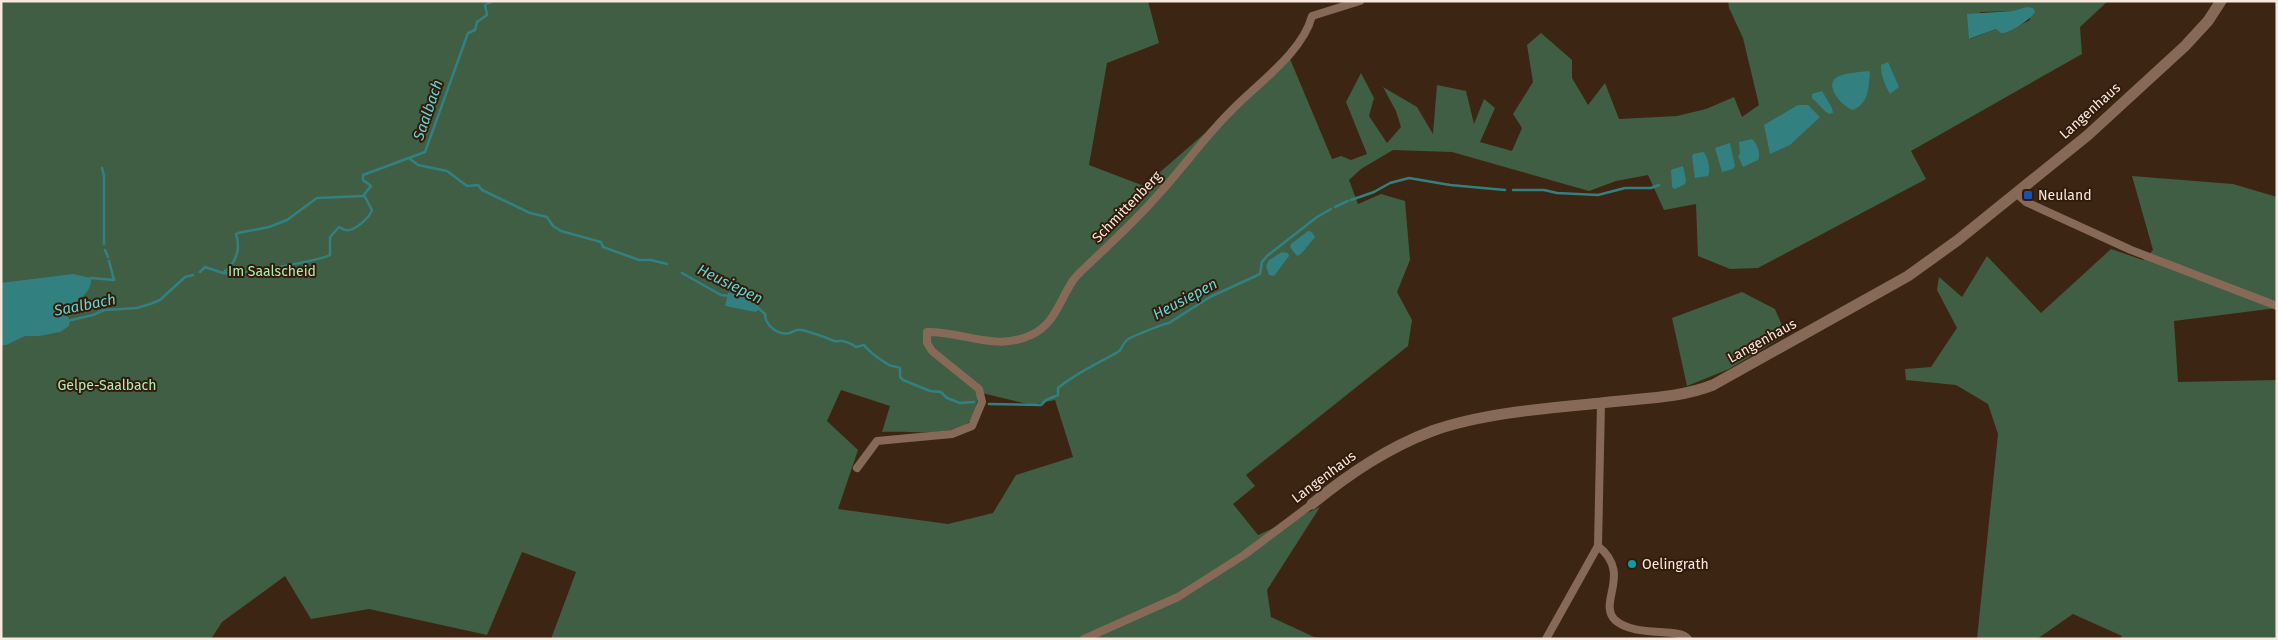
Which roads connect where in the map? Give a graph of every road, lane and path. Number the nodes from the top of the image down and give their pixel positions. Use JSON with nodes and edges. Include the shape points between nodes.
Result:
{"nodes":[{"id":1,"x":1360,"y":1,"type":"edge"},
{"id":2,"x":2221,"y":1,"type":"edge"},
{"id":3,"x":2016,"y":193,"type":"junction"},
{"id":4,"x":2277,"y":306,"type":"edge"},
{"id":5,"x":1601,"y":402,"type":"junction"},
{"id":6,"x":857,"y":468,"type":"dead end"},
{"id":7,"x":1312,"y":504,"type":"joint"},
{"id":8,"x":1598,"y":546,"type":"junction"},
{"id":9,"x":1084,"y":639,"type":"edge"},
{"id":10,"x":1546,"y":639,"type":"edge"},
{"id":11,"x":1688,"y":639,"type":"edge"}],
"edges":[{"from":1,"to":6,"type":"street","name":"Schmittenberg","via":[[1312,16],[1296,47],[1229,112],[1158,196],[1074,278],[1058,309],[1039,331],[1018,340],[1002,342],[940,331],[927,332],[927,343],[932,350],[979,389],[982,402],[978,414],[968,429],[952,434],[877,441]]},
{"from":2,"to":3,"type":"street","name":"Langenhaus","via":[[2185,46],[2088,135]]},
{"from":3,"to":4,"type":"street","via":[[2026,202],[2131,250]]},
{"from":3,"to":5,"type":"street","name":"Langenhaus","via":[[1908,276],[1713,385],[1684,395]]},
{"from":5,"to":7,"type":"street","name":"Langenhaus","via":[[1529,411],[1433,431],[1365,464]]},
{"from":5,"to":8,"type":"street"},
{"from":7,"to":9,"type":"street","name":"Langenhaus","via":[[1244,555],[1178,596]]},
{"from":8,"to":10,"type":"street"},
{"from":8,"to":11,"type":"street","via":[[1613,562],[1610,608],[1616,620],[1633,629],[1654,633],[1677,632]]}]}
